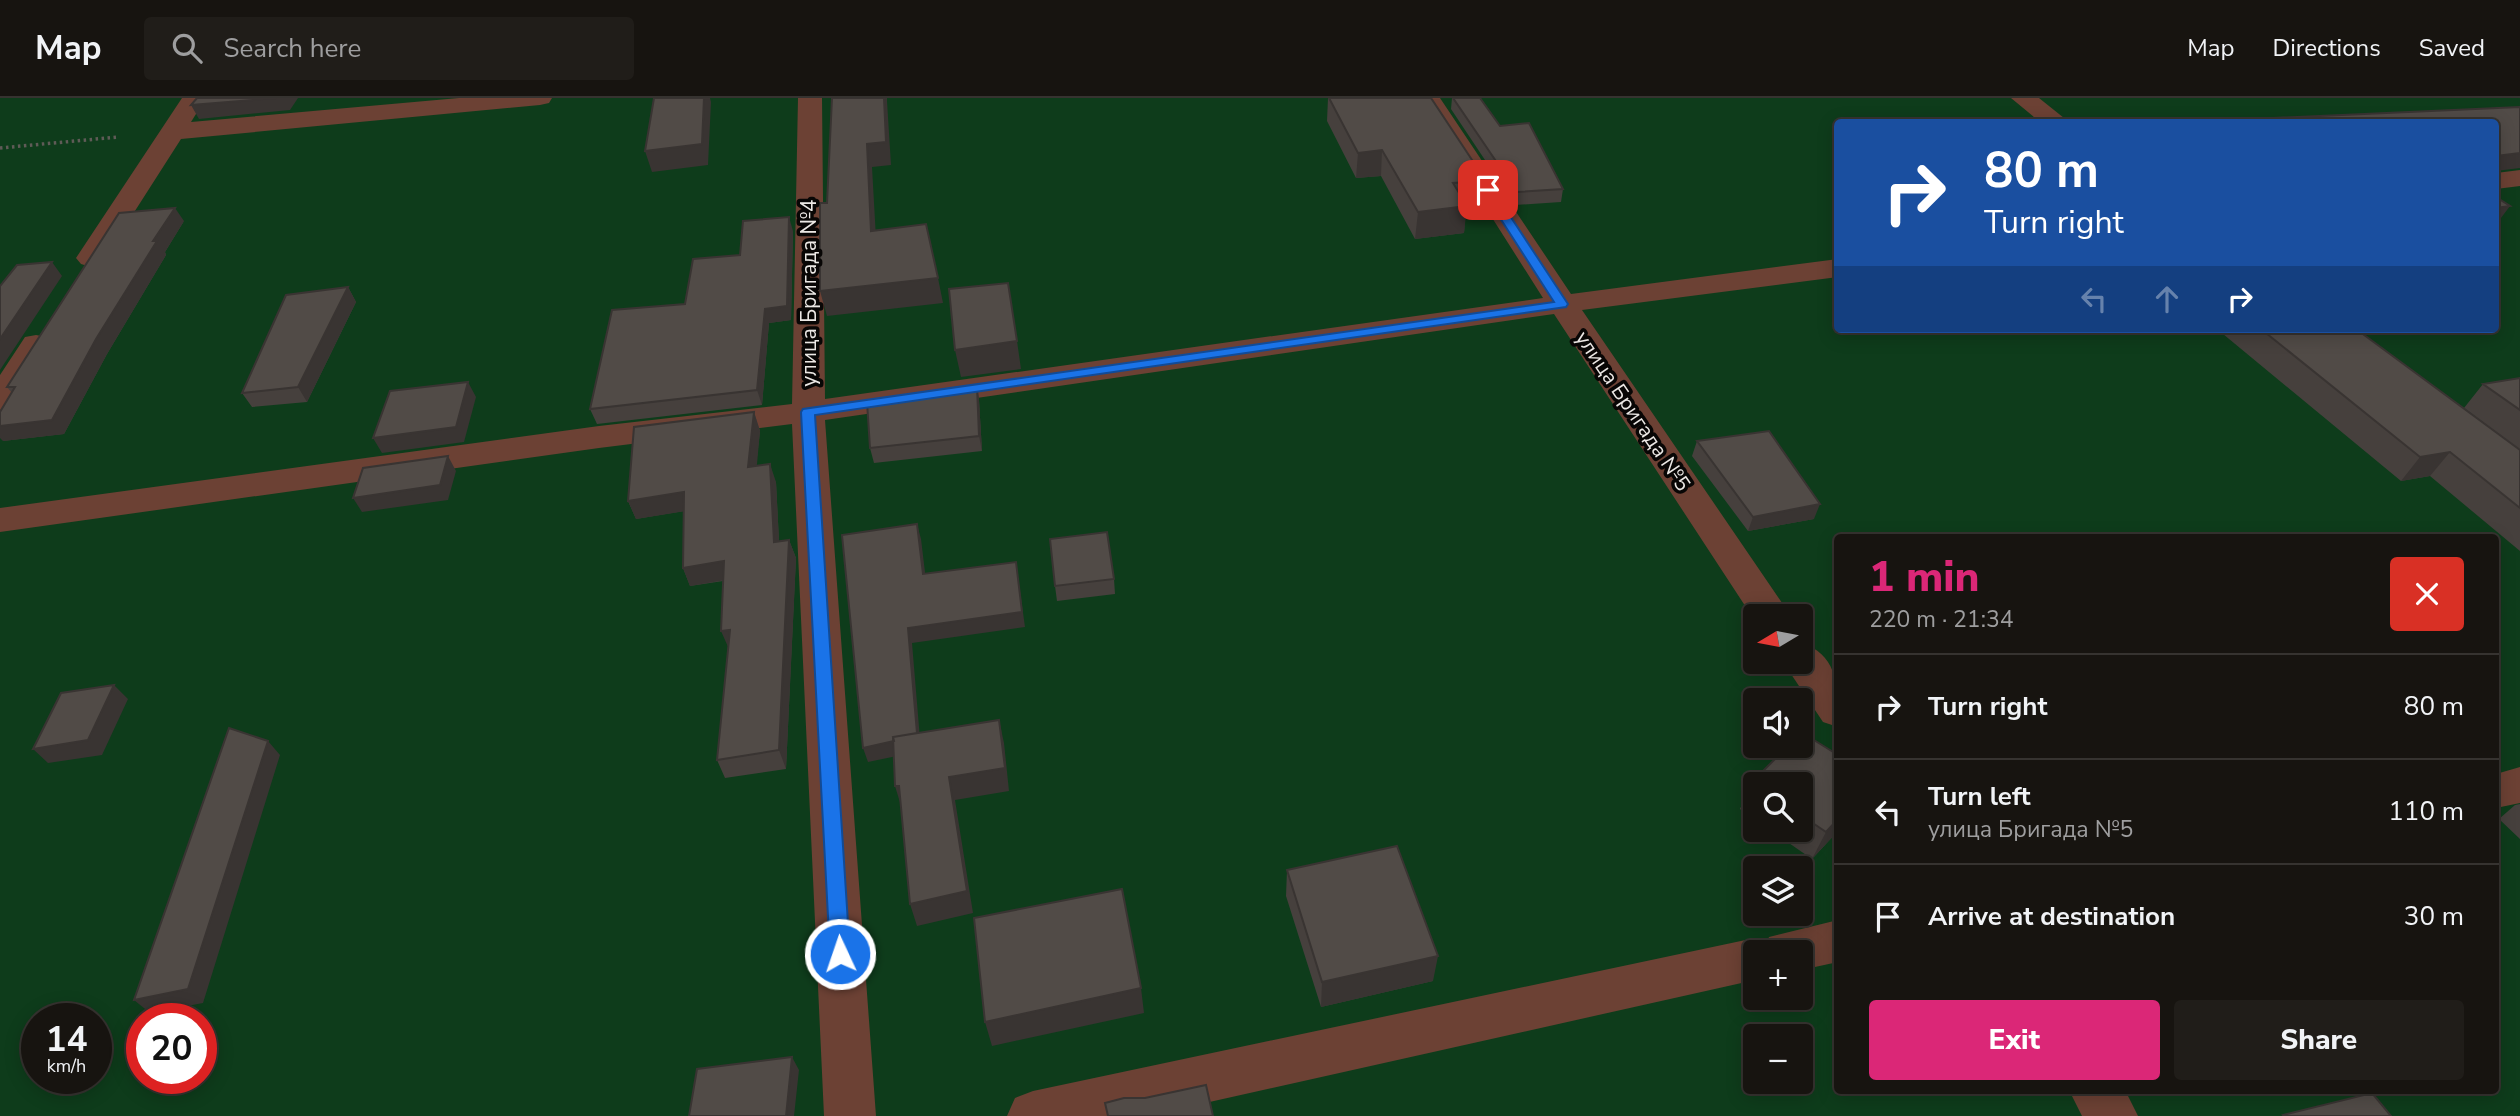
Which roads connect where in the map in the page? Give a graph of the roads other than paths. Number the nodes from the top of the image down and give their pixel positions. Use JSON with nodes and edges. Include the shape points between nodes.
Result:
{"nodes":[{"id":1,"x":194,"y":98,"type":"edge"},
{"id":2,"x":540,"y":98,"type":"edge"},
{"id":3,"x":810,"y":98,"type":"edge"},
{"id":4,"x":1428,"y":98,"type":"edge"},
{"id":5,"x":2023,"y":98,"type":"edge"},
{"id":6,"x":2052,"y":119,"type":"edge"},
{"id":7,"x":172,"y":132,"type":"junction"},
{"id":8,"x":2520,"y":177,"type":"edge"},
{"id":9,"x":2499,"y":180,"type":"edge"},
{"id":10,"x":1834,"y":269,"type":"edge"},
{"id":11,"x":75,"y":284,"type":"edge"},
{"id":12,"x":1562,"y":304,"type":"junction"},
{"id":13,"x":52,"y":318,"type":"edge"},
{"id":14,"x":0,"y":400,"type":"edge"},
{"id":15,"x":808,"y":412,"type":"junction"},
{"id":16,"x":0,"y":520,"type":"edge"},
{"id":17,"x":1764,"y":604,"type":"edge"},
{"id":18,"x":1813,"y":674,"type":"edge"},
{"id":19,"x":1834,"y":705,"type":"edge"},
{"id":20,"x":2520,"y":785,"type":"edge"},
{"id":21,"x":2499,"y":790,"type":"edge"},
{"id":22,"x":1834,"y":942,"type":"edge"},
{"id":23,"x":1813,"y":946,"type":"edge"},
{"id":24,"x":1743,"y":962,"type":"edge"},
{"id":25,"x":2098,"y":1094,"type":"edge"},
{"id":26,"x":850,"y":1116,"type":"edge"},
{"id":27,"x":1032,"y":1116,"type":"edge"},
{"id":28,"x":2112,"y":1116,"type":"edge"}],
"edges":[{"from":1,"to":7,"type":"lane"},
{"from":2,"to":7,"type":"lane"},
{"from":3,"to":15,"type":"lane","name":"улица Бригада №4"},
{"from":4,"to":12,"type":"lane","name":"улица Бригада №5"},
{"from":5,"to":6,"type":"lane"},
{"from":7,"to":11,"type":"lane"},
{"from":8,"to":9,"type":"lane"},
{"from":10,"to":12,"type":"lane"},
{"from":12,"to":15,"type":"lane"},
{"from":12,"to":17,"type":"lane","name":"улица Бригада №5"},
{"from":13,"to":14,"type":"lane"},
{"from":15,"to":16,"type":"lane"},
{"from":15,"to":26,"type":"lane","name":"улица Бригада №4"},
{"from":18,"to":19,"type":"lane"},
{"from":20,"to":21,"type":"lane"},
{"from":22,"to":23,"type":"lane"},
{"from":24,"to":27,"type":"lane"},
{"from":25,"to":28,"type":"lane"}]}
